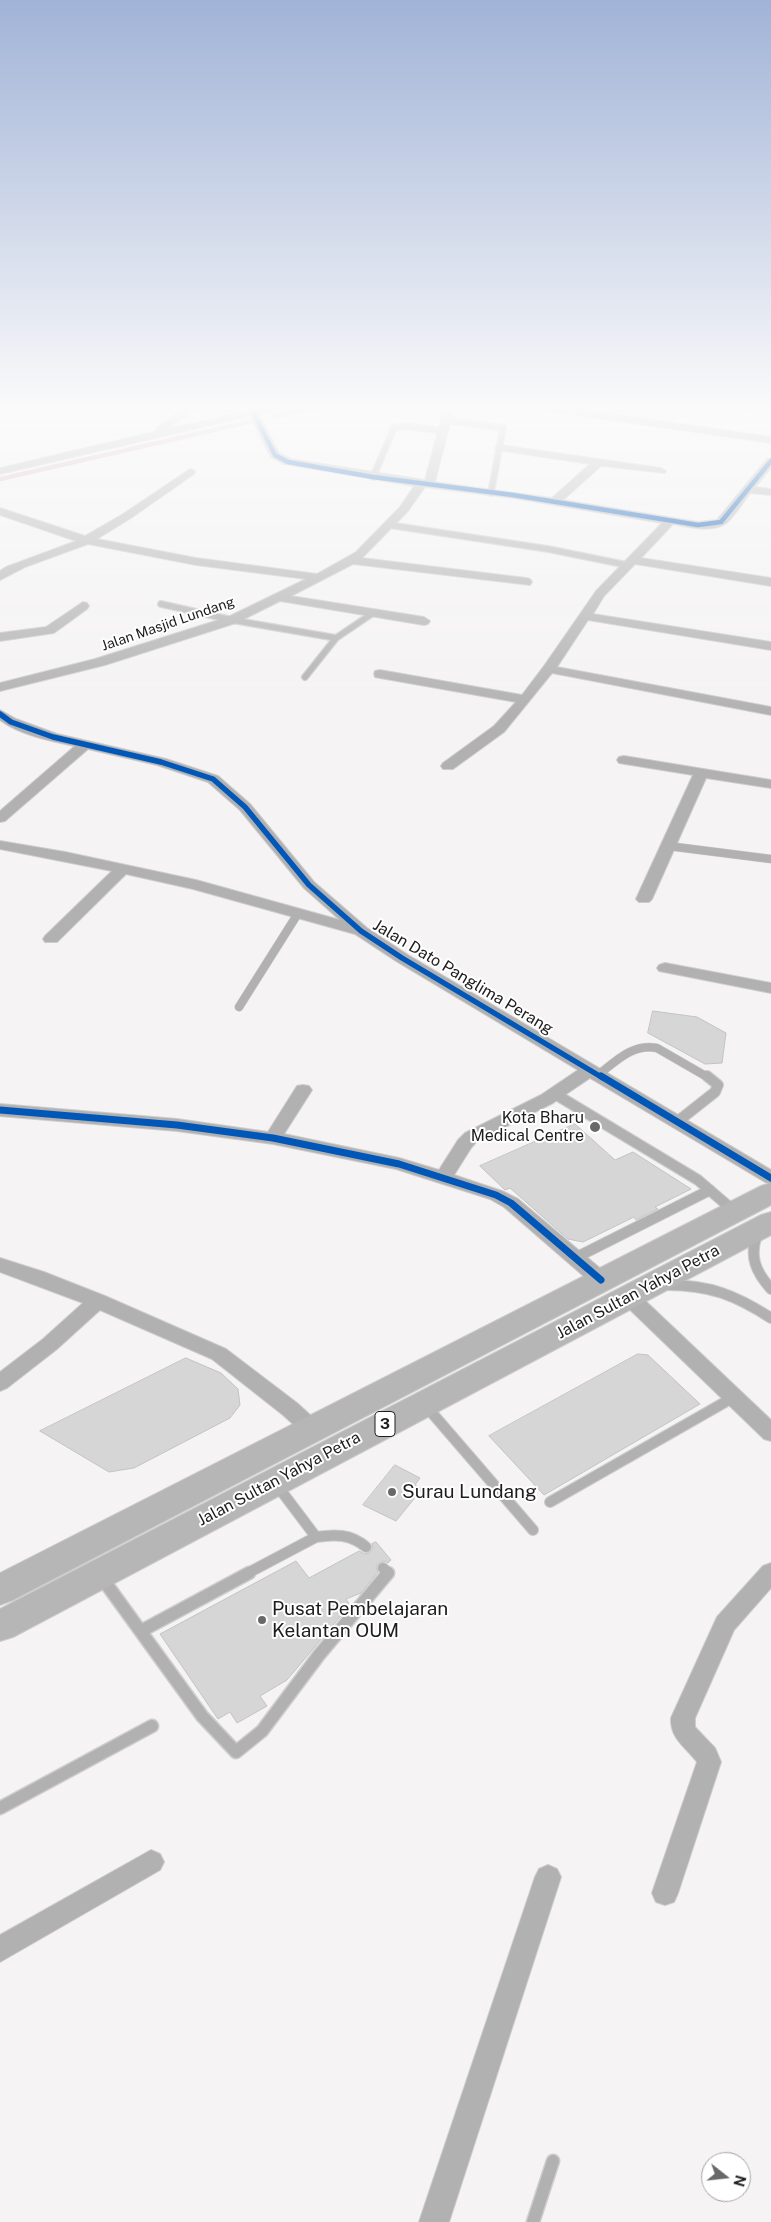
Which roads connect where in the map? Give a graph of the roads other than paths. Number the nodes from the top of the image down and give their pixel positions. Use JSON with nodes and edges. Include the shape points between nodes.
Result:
{"nodes":[{"id":1,"x":136,"y":508,"type":"edge"},
{"id":2,"x":405,"y":508,"type":"edge"},
{"id":3,"x":592,"y":508,"type":"edge"},
{"id":4,"x":732,"y":508,"type":"edge"},
{"id":5,"x":0,"y":512,"type":"edge"},
{"id":6,"x":671,"y":520,"type":"junction"},
{"id":7,"x":389,"y":525,"type":"junction"},
{"id":8,"x":88,"y":539,"type":"junction"},
{"id":9,"x":351,"y":560,"type":"junction"},
{"id":10,"x":629,"y":562,"type":"junction"},
{"id":11,"x":0,"y":576,"type":"edge"},
{"id":12,"x":318,"y":577,"type":"junction"},
{"id":13,"x":526,"y":582,"type":"dead end"},
{"id":14,"x":771,"y":582,"type":"edge"},
{"id":15,"x":278,"y":597,"type":"junction"},
{"id":16,"x":161,"y":604,"type":"dead end"},
{"id":17,"x":83,"y":606,"type":"dead end"},
{"id":18,"x":373,"y":613,"type":"junction"},
{"id":19,"x":584,"y":616,"type":"junction"},
{"id":20,"x":232,"y":620,"type":"junction"},
{"id":21,"x":424,"y":621,"type":"dead end"},
{"id":22,"x":0,"y":637,"type":"edge"},
{"id":23,"x":336,"y":638,"type":"junction"},
{"id":24,"x":771,"y":646,"type":"edge"},
{"id":25,"x":549,"y":669,"type":"junction"},
{"id":26,"x":380,"y":674,"type":"dead end"},
{"id":27,"x":305,"y":677,"type":"dead end"},
{"id":28,"x":0,"y":687,"type":"edge"},
{"id":29,"x":525,"y":700,"type":"junction"},
{"id":30,"x":771,"y":711,"type":"edge"},
{"id":31,"x":0,"y":714,"type":"edge"},
{"id":32,"x":85,"y":745,"type":"junction"},
{"id":33,"x":624,"y":760,"type":"dead end"},
{"id":34,"x":448,"y":766,"type":"dead end"},
{"id":35,"x":701,"y":774,"type":"junction"},
{"id":36,"x":771,"y":784,"type":"edge"},
{"id":37,"x":0,"y":818,"type":"edge"},
{"id":38,"x":0,"y":845,"type":"edge"},
{"id":39,"x":668,"y":846,"type":"junction"},
{"id":40,"x":771,"y":859,"type":"edge"},
{"id":41,"x":121,"y":870,"type":"junction"},
{"id":42,"x":644,"y":898,"type":"dead end"},
{"id":43,"x":296,"y":914,"type":"junction"},
{"id":44,"x":361,"y":931,"type":"junction"},
{"id":45,"x":51,"y":938,"type":"dead end"},
{"id":46,"x":665,"y":968,"type":"dead end"},
{"id":47,"x":771,"y":988,"type":"edge"},
{"id":48,"x":239,"y":1007,"type":"dead end"},
{"id":49,"x":594,"y":1072,"type":"junction"},
{"id":50,"x":303,"y":1090,"type":"dead end"},
{"id":51,"x":555,"y":1094,"type":"junction"},
{"id":52,"x":0,"y":1110,"type":"edge"},
{"id":53,"x":677,"y":1122,"type":"junction"},
{"id":54,"x":273,"y":1138,"type":"junction"},
{"id":55,"x":443,"y":1178,"type":"junction"},
{"id":56,"x":771,"y":1178,"type":"edge"},
{"id":57,"x":710,"y":1190,"type":"junction"},
{"id":58,"x":771,"y":1193,"type":"edge"},
{"id":59,"x":755,"y":1220,"type":"edge"},
{"id":60,"x":574,"y":1258,"type":"junction"},
{"id":61,"x":0,"y":1265,"type":"edge"},
{"id":62,"x":601,"y":1280,"type":"junction"},
{"id":63,"x":771,"y":1288,"type":"edge"},
{"id":64,"x":636,"y":1293,"type":"junction"},
{"id":65,"x":98,"y":1301,"type":"junction"},
{"id":66,"x":771,"y":1318,"type":"edge"},
{"id":67,"x":0,"y":1382,"type":"edge"},
{"id":68,"x":735,"y":1397,"type":"junction"},
{"id":69,"x":424,"y":1404,"type":"junction"},
{"id":70,"x":312,"y":1430,"type":"junction"},
{"id":71,"x":771,"y":1433,"type":"edge"},
{"id":72,"x":274,"y":1482,"type":"junction"},
{"id":73,"x":550,"y":1502,"type":"dead end"},
{"id":74,"x":533,"y":1530,"type":"dead end"},
{"id":75,"x":316,"y":1537,"type":"junction"},
{"id":76,"x":366,"y":1547,"type":"dead end"},
{"id":77,"x":383,"y":1568,"type":"dead end"},
{"id":78,"x":771,"y":1572,"type":"edge"},
{"id":79,"x":99,"y":1574,"type":"junction"},
{"id":80,"x":0,"y":1590,"type":"edge"},
{"id":81,"x":0,"y":1626,"type":"edge"},
{"id":82,"x":141,"y":1631,"type":"junction"},
{"id":83,"x":152,"y":1726,"type":"dead end"},
{"id":84,"x":0,"y":1808,"type":"edge"},
{"id":85,"x":151,"y":1862,"type":"dead end"},
{"id":86,"x":548,"y":1877,"type":"dead end"},
{"id":87,"x":665,"y":1893,"type":"dead end"},
{"id":88,"x":0,"y":1949,"type":"edge"},
{"id":89,"x":553,"y":2161,"type":"dead end"},
{"id":90,"x":434,"y":2222,"type":"edge"},
{"id":91,"x":534,"y":2222,"type":"edge"}],
"edges":[{"from":1,"to":8,"type":"street"},
{"from":2,"to":7,"type":"street","name":"Jalan Masjid Lundang"},
{"from":3,"to":6,"type":"street"},
{"from":4,"to":6,"type":"street","via":[[717,524],[698,525]]},
{"from":5,"to":8,"type":"street","via":[[56,532]]},
{"from":6,"to":10,"type":"street"},
{"from":7,"to":9,"type":"street","name":"Jalan Masjid Lundang"},
{"from":7,"to":10,"type":"lane"},
{"from":8,"to":11,"type":"street","via":[[25,562]]},
{"from":8,"to":12,"type":"street","via":[[170,557]]},
{"from":9,"to":12,"type":"street","name":"Jalan Masjid Lundang"},
{"from":9,"to":13,"type":"street"},
{"from":10,"to":14,"type":"street"},
{"from":10,"to":19,"type":"street"},
{"from":12,"to":15,"type":"street","name":"Jalan Masjid Lundang"},
{"from":15,"to":18,"type":"street"},
{"from":15,"to":20,"type":"street","name":"Jalan Masjid Lundang"},
{"from":16,"to":20,"type":"lane"},
{"from":17,"to":22,"type":"street","via":[[50,630]]},
{"from":18,"to":21,"type":"street"},
{"from":18,"to":23,"type":"lane"},
{"from":19,"to":24,"type":"street"},
{"from":19,"to":25,"type":"street"},
{"from":20,"to":23,"type":"lane"},
{"from":20,"to":28,"type":"street","name":"Jalan Masjid Lundang","via":[[100,662]]},
{"from":23,"to":27,"type":"lane"},
{"from":25,"to":29,"type":"street"},
{"from":25,"to":30,"type":"street"},
{"from":26,"to":29,"type":"street"},
{"from":29,"to":34,"type":"street","via":[[499,729]]},
{"from":31,"to":32,"type":"street","name":"Jalan Dato Panglima Perang","via":[[11,722]]},
{"from":32,"to":37,"type":"street"},
{"from":32,"to":44,"type":"street","name":"Jalan Dato Panglima Perang","via":[[162,762],[213,779],[245,807],[309,885]]},
{"from":33,"to":35,"type":"street"},
{"from":35,"to":36,"type":"street"},
{"from":35,"to":39,"type":"street"},
{"from":38,"to":41,"type":"street"},
{"from":39,"to":40,"type":"lane"},
{"from":39,"to":42,"type":"street"},
{"from":41,"to":43,"type":"street","via":[[196,885]]},
{"from":41,"to":45,"type":"street"},
{"from":43,"to":44,"type":"street"},
{"from":43,"to":48,"type":"lane"},
{"from":44,"to":49,"type":"street","name":"Jalan Dato Panglima Perang"},
{"from":46,"to":47,"type":"street"},
{"from":49,"to":51,"type":"street"},
{"from":49,"to":53,"type":"street","name":"Jalan Dato Panglima Perang"},
{"from":49,"to":53,"type":"lane","via":[[636,1048],[646,1046],[657,1048],[715,1081],[718,1085],[715,1092]]},
{"from":50,"to":54,"type":"street"},
{"from":51,"to":55,"type":"street","via":[[471,1137]]},
{"from":51,"to":57,"type":"lane"},
{"from":52,"to":54,"type":"street","via":[[177,1125]]},
{"from":53,"to":56,"type":"street","name":"Jalan Dato Panglima Perang"},
{"from":54,"to":55,"type":"street","via":[[399,1164]]},
{"from":55,"to":60,"type":"street","via":[[511,1203]]},
{"from":57,"to":59,"type":"lane"},
{"from":57,"to":60,"type":"lane"},
{"from":58,"to":59,"type":"highway","name":"Jalan Sultan Yahya Petra","number":"3"},
{"from":59,"to":62,"type":"highway","name":"Jalan Sultan Yahya Petra","number":"3"},
{"from":59,"to":63,"type":"lane","via":[[753,1264],[761,1279]]},
{"from":59,"to":64,"type":"highway","name":"Jalan Sultan Yahya Petra","number":"3"},
{"from":60,"to":62,"type":"street"},
{"from":61,"to":65,"type":"street"},
{"from":62,"to":70,"type":"highway","name":"Jalan Sultan Yahya Petra","number":"3"},
{"from":64,"to":66,"type":"lane","via":[[679,1285],[714,1288]]},
{"from":64,"to":68,"type":"street"},
{"from":64,"to":69,"type":"highway","name":"Jalan Sultan Yahya Petra","number":"3"},
{"from":65,"to":67,"type":"street","via":[[50,1344]]},
{"from":65,"to":70,"type":"street","via":[[228,1359]]},
{"from":68,"to":71,"type":"street"},
{"from":68,"to":73,"type":"lane"},
{"from":69,"to":72,"type":"highway","name":"Jalan Sultan Yahya Petra","number":"3"},
{"from":69,"to":74,"type":"lane"},
{"from":70,"to":80,"type":"highway","name":"Jalan Sultan Yahya Petra","number":"3"},
{"from":72,"to":75,"type":"lane"},
{"from":72,"to":79,"type":"highway","name":"Jalan Sultan Yahya Petra","number":"3"},
{"from":75,"to":76,"type":"lane","via":[[344,1535]]},
{"from":75,"to":82,"type":"lane"},
{"from":77,"to":82,"type":"lane","via":[[388,1573],[319,1655],[262,1731],[236,1752],[202,1716]]},
{"from":78,"to":87,"type":"street","via":[[725,1624],[683,1718],[684,1732],[703,1749],[709,1762]]},
{"from":79,"to":81,"type":"highway","name":"Jalan Sultan Yahya Petra","number":"3"},
{"from":79,"to":82,"type":"lane"},
{"from":83,"to":84,"type":"lane"},
{"from":85,"to":88,"type":"street"},
{"from":86,"to":90,"type":"street"},
{"from":89,"to":91,"type":"lane"}]}
